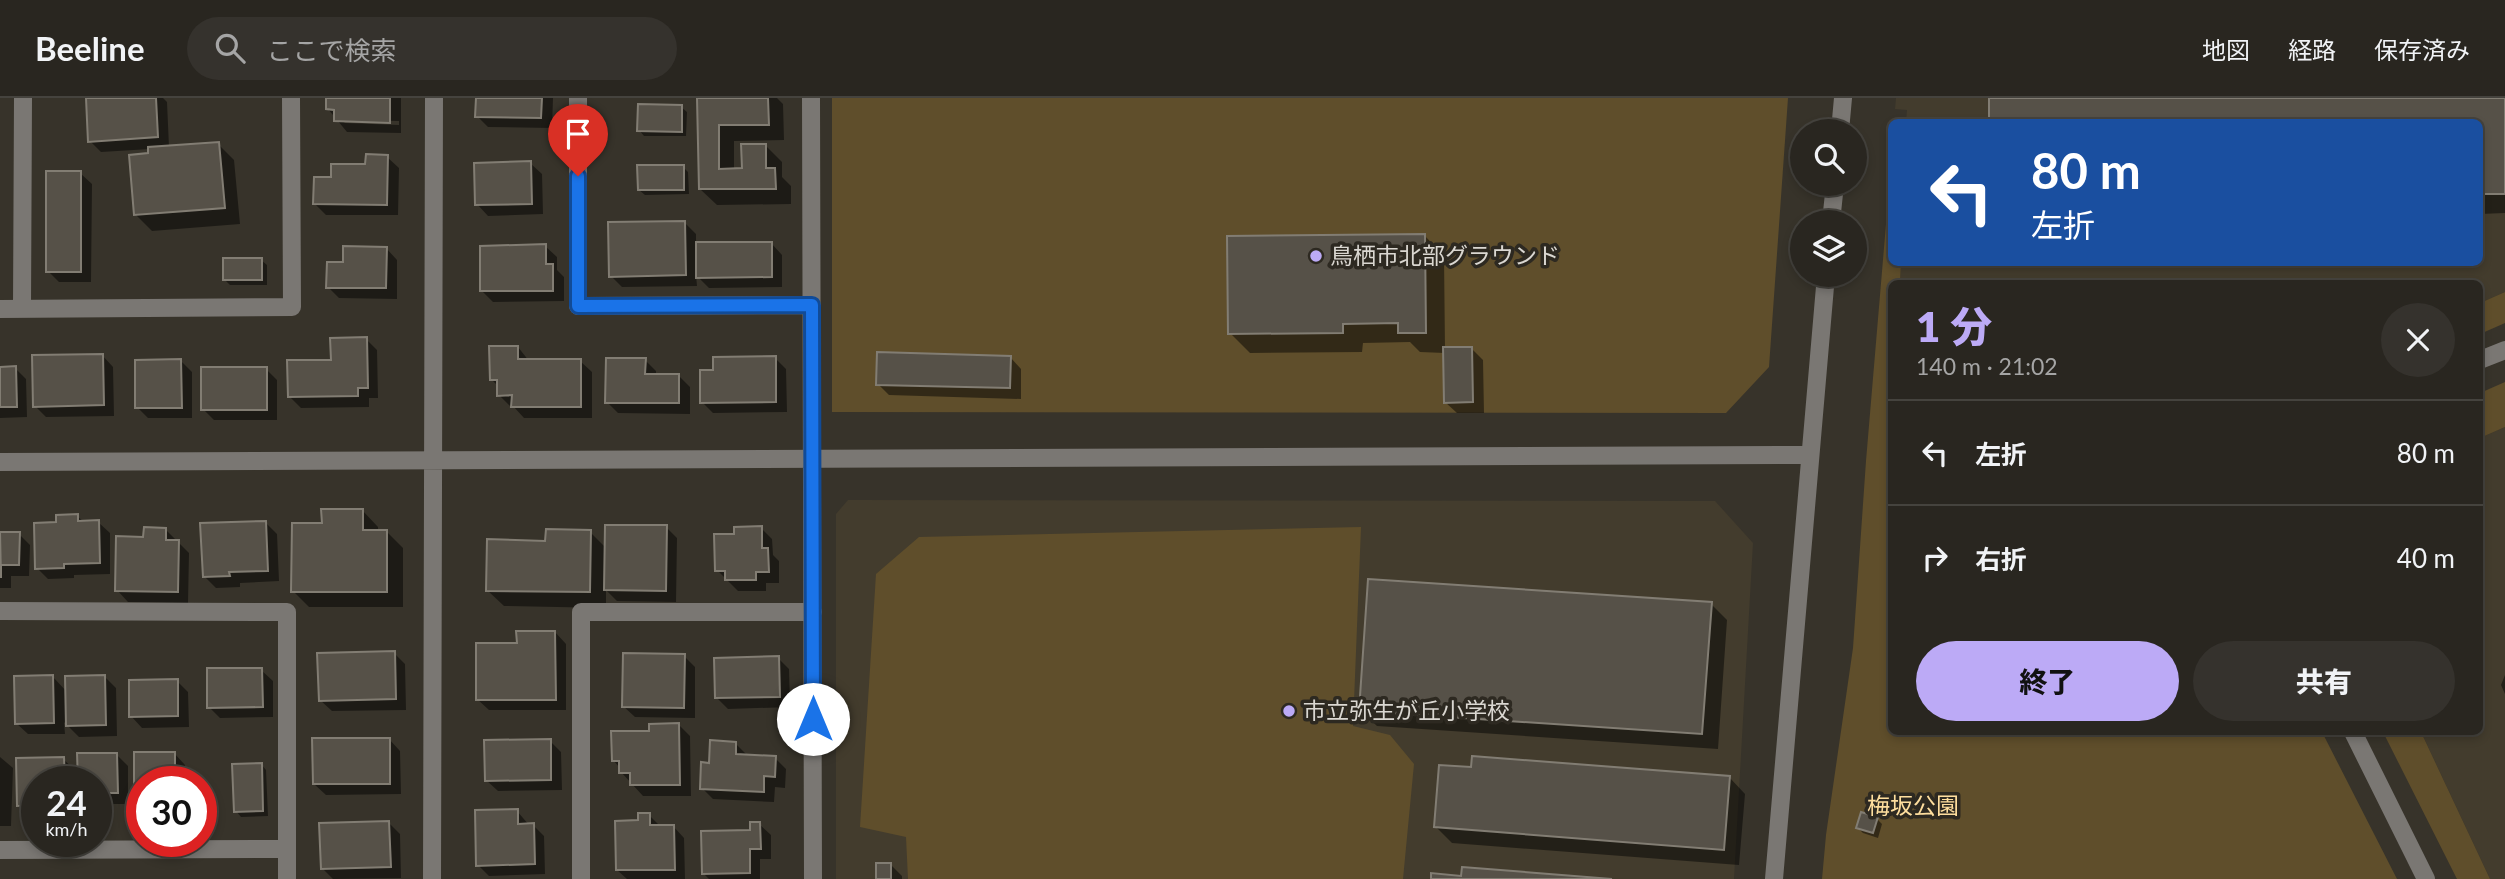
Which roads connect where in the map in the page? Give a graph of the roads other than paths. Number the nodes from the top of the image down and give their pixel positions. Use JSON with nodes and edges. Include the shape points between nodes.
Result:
{"nodes":[{"id":1,"x":23,"y":98,"type":"edge"},
{"id":2,"x":291,"y":98,"type":"edge"},
{"id":3,"x":434,"y":98,"type":"edge"},
{"id":4,"x":578,"y":98,"type":"edge"},
{"id":5,"x":811,"y":98,"type":"edge"},
{"id":6,"x":1843,"y":98,"type":"edge"},
{"id":7,"x":1840,"y":119,"type":"edge"},
{"id":8,"x":1825,"y":287,"type":"edge"},
{"id":9,"x":812,"y":305,"type":"junction"},
{"id":10,"x":22,"y":308,"type":"junction"},
{"id":11,"x":0,"y":309,"type":"edge"},
{"id":12,"x":2505,"y":350,"type":"edge"},
{"id":13,"x":2483,"y":359,"type":"edge"},
{"id":14,"x":1809,"y":456,"type":"junction"},
{"id":15,"x":812,"y":458,"type":"junction"},
{"id":16,"x":0,"y":462,"type":"edge"},
{"id":17,"x":432,"y":462,"type":"junction"},
{"id":18,"x":0,"y":611,"type":"edge"},
{"id":19,"x":813,"y":612,"type":"junction"},
{"id":20,"x":2354,"y":735,"type":"edge"},
{"id":21,"x":287,"y":849,"type":"junction"},
{"id":22,"x":0,"y":850,"type":"edge"},
{"id":23,"x":287,"y":879,"type":"edge"},
{"id":24,"x":432,"y":879,"type":"edge"},
{"id":25,"x":581,"y":879,"type":"edge"},
{"id":26,"x":813,"y":879,"type":"edge"},
{"id":27,"x":1774,"y":879,"type":"edge"},
{"id":28,"x":2426,"y":879,"type":"edge"}],
"edges":[{"from":1,"to":10,"type":"street"},
{"from":2,"to":10,"type":"street","via":[[292,307]]},
{"from":3,"to":17,"type":"street"},
{"from":4,"to":9,"type":"street","via":[[578,306]]},
{"from":5,"to":9,"type":"street"},
{"from":6,"to":7,"type":"street"},
{"from":8,"to":14,"type":"street"},
{"from":9,"to":15,"type":"street"},
{"from":10,"to":11,"type":"street"},
{"from":12,"to":13,"type":"street"},
{"from":14,"to":15,"type":"street"},
{"from":14,"to":27,"type":"street"},
{"from":15,"to":17,"type":"street"},
{"from":15,"to":19,"type":"street"},
{"from":16,"to":17,"type":"street"},
{"from":17,"to":24,"type":"street"},
{"from":18,"to":21,"type":"street","via":[[287,612]]},
{"from":19,"to":25,"type":"street","via":[[581,612]]},
{"from":19,"to":26,"type":"street"},
{"from":20,"to":28,"type":"street"},
{"from":21,"to":22,"type":"street"},
{"from":21,"to":23,"type":"street"}]}
